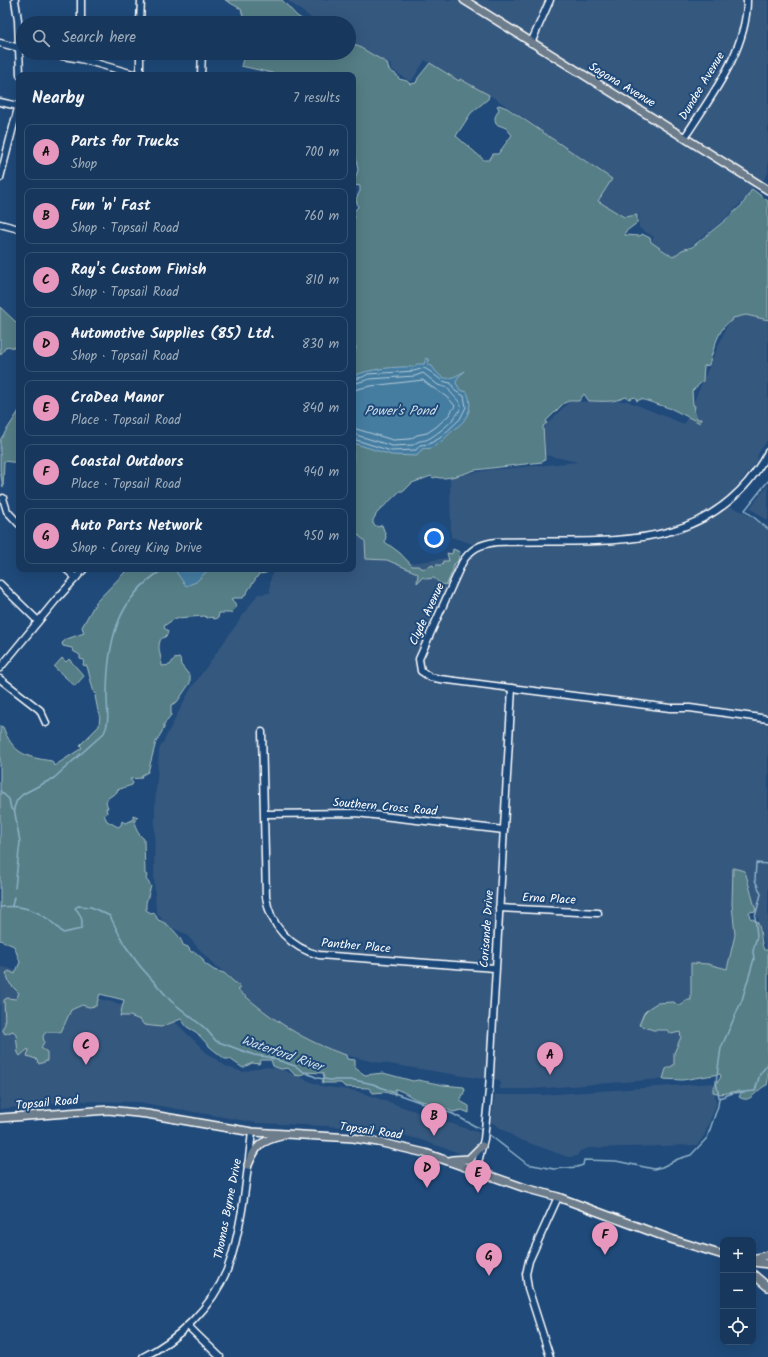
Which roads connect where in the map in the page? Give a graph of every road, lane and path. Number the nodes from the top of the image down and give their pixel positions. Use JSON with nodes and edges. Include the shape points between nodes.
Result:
{"nodes":[{"id":1,"x":15,"y":0,"type":"edge"},
{"id":2,"x":81,"y":0,"type":"edge"},
{"id":3,"x":141,"y":0,"type":"edge"},
{"id":4,"x":464,"y":0,"type":"edge"},
{"id":5,"x":550,"y":0,"type":"edge"},
{"id":6,"x":747,"y":0,"type":"edge"},
{"id":7,"x":17,"y":16,"type":"edge"},
{"id":8,"x":81,"y":16,"type":"edge"},
{"id":9,"x":140,"y":16,"type":"edge"},
{"id":10,"x":0,"y":43,"type":"edge"},
{"id":11,"x":531,"y":43,"type":"junction"},
{"id":12,"x":16,"y":48,"type":"edge"},
{"id":13,"x":21,"y":60,"type":"edge"},
{"id":14,"x":93,"y":60,"type":"edge"},
{"id":15,"x":139,"y":60,"type":"edge"},
{"id":16,"x":202,"y":60,"type":"edge"},
{"id":17,"x":20,"y":72,"type":"edge"},
{"id":18,"x":129,"y":72,"type":"edge"},
{"id":19,"x":138,"y":72,"type":"edge"},
{"id":20,"x":201,"y":72,"type":"edge"},
{"id":21,"x":0,"y":102,"type":"edge"},
{"id":22,"x":16,"y":105,"type":"edge"},
{"id":23,"x":16,"y":115,"type":"edge"},
{"id":24,"x":685,"y":136,"type":"junction"},
{"id":25,"x":2,"y":164,"type":"edge"},
{"id":26,"x":0,"y":178,"type":"edge"},
{"id":27,"x":768,"y":190,"type":"edge"},
{"id":28,"x":0,"y":224,"type":"edge"},
{"id":29,"x":16,"y":228,"type":"edge"},
{"id":30,"x":768,"y":452,"type":"edge"},
{"id":31,"x":3,"y":498,"type":"dead end"},
{"id":32,"x":16,"y":521,"type":"edge"},
{"id":33,"x":69,"y":572,"type":"edge"},
{"id":34,"x":81,"y":572,"type":"edge"},
{"id":35,"x":76,"y":578,"type":"junction"},
{"id":36,"x":0,"y":584,"type":"edge"},
{"id":37,"x":38,"y":621,"type":"junction"},
{"id":38,"x":0,"y":668,"type":"edge"},
{"id":39,"x":0,"y":679,"type":"edge"},
{"id":40,"x":512,"y":688,"type":"junction"},
{"id":41,"x":768,"y":719,"type":"edge"},
{"id":42,"x":46,"y":723,"type":"dead end"},
{"id":43,"x":262,"y":732,"type":"dead end"},
{"id":44,"x":265,"y":814,"type":"junction"},
{"id":45,"x":504,"y":830,"type":"junction"},
{"id":46,"x":499,"y":908,"type":"junction"},
{"id":47,"x":598,"y":913,"type":"dead end"},
{"id":48,"x":495,"y":968,"type":"junction"},
{"id":49,"x":0,"y":1118,"type":"edge"},
{"id":50,"x":252,"y":1132,"type":"junction"},
{"id":51,"x":290,"y":1134,"type":"junction"},
{"id":52,"x":483,"y":1142,"type":"junction"},
{"id":53,"x":448,"y":1160,"type":"junction"},
{"id":54,"x":248,"y":1165,"type":"junction"},
{"id":55,"x":476,"y":1170,"type":"junction"},
{"id":56,"x":558,"y":1197,"type":"junction"},
{"id":57,"x":711,"y":1252,"type":"junction"},
{"id":58,"x":720,"y":1254,"type":"edge"},
{"id":59,"x":768,"y":1255,"type":"edge"},
{"id":60,"x":720,"y":1258,"type":"edge"},
{"id":61,"x":756,"y":1259,"type":"edge"},
{"id":62,"x":756,"y":1261,"type":"edge"},
{"id":63,"x":768,"y":1264,"type":"edge"},
{"id":64,"x":756,"y":1277,"type":"edge"},
{"id":65,"x":768,"y":1287,"type":"edge"},
{"id":66,"x":188,"y":1326,"type":"junction"},
{"id":67,"x":143,"y":1357,"type":"edge"},
{"id":68,"x":220,"y":1357,"type":"edge"},
{"id":69,"x":550,"y":1357,"type":"edge"}],
"edges":[{"from":1,"to":7,"type":"street"},
{"from":2,"to":8,"type":"street"},
{"from":3,"to":9,"type":"street"},
{"from":4,"to":11,"type":"main road","name":"Sagona Avenue"},
{"from":5,"to":11,"type":"street"},
{"from":6,"to":24,"type":"street","name":"Dundee Avenue","via":[[745,18],[731,61]]},
{"from":10,"to":12,"type":"street"},
{"from":11,"to":24,"type":"main road","name":"Sagona Avenue"},
{"from":13,"to":17,"type":"street"},
{"from":14,"to":18,"type":"street"},
{"from":15,"to":19,"type":"street"},
{"from":16,"to":20,"type":"street"},
{"from":21,"to":22,"type":"street"},
{"from":23,"to":25,"type":"street"},
{"from":24,"to":27,"type":"main road","name":"Sagona Avenue"},
{"from":25,"to":26,"type":"street"},
{"from":28,"to":29,"type":"street"},
{"from":30,"to":40,"type":"street","name":"Clyde Avenue","via":[[757,471],[738,494],[706,516],[672,531],[615,540],[496,542],[484,544],[468,554],[422,649],[419,667],[430,677]]},
{"from":31,"to":32,"type":"street","via":[[7,511]]},
{"from":33,"to":35,"type":"street"},
{"from":34,"to":35,"type":"street"},
{"from":35,"to":37,"type":"street"},
{"from":36,"to":37,"type":"street"},
{"from":37,"to":38,"type":"street"},
{"from":39,"to":42,"type":"street","via":[[40,710]]},
{"from":40,"to":41,"type":"street","name":"Clyde Avenue"},
{"from":40,"to":45,"type":"street","name":"Corisande Drive"},
{"from":43,"to":44,"type":"street","name":"Panther Place"},
{"from":44,"to":45,"type":"street","name":"Southern Cross Road","via":[[356,813]]},
{"from":44,"to":48,"type":"street","name":"Panther Place","via":[[267,906],[279,929],[297,947],[319,955]]},
{"from":45,"to":46,"type":"street","name":"Corisande Drive"},
{"from":46,"to":47,"type":"street","name":"Erna Place"},
{"from":46,"to":48,"type":"street","name":"Corisande Drive"},
{"from":48,"to":52,"type":"street","name":"Corisande Drive","via":[[489,1090]]},
{"from":49,"to":50,"type":"main road","name":"Topsail Road","via":[[108,1110]]},
{"from":50,"to":51,"type":"main road","name":"Topsail Road"},
{"from":50,"to":54,"type":"street","name":"Thomas Byrne Drive"},
{"from":51,"to":53,"type":"main road","name":"Topsail Road","via":[[378,1142]]},
{"from":51,"to":54,"type":"main road","via":[[264,1141],[256,1148]]},
{"from":52,"to":53,"type":"main road","via":[[469,1159]]},
{"from":52,"to":55,"type":"street","name":"Corisande Drive"},
{"from":53,"to":55,"type":"main road","name":"Topsail Road"},
{"from":54,"to":66,"type":"street","name":"Thomas Byrne Drive","via":[[227,1270],[212,1297]]},
{"from":55,"to":56,"type":"main road","name":"Topsail Road"},
{"from":56,"to":57,"type":"main road","name":"Topsail Road"},
{"from":56,"to":69,"type":"street","via":[[529,1261],[526,1274]]},
{"from":57,"to":58,"type":"main road","name":"Topsail Road"},
{"from":57,"to":60,"type":"main road"},
{"from":59,"to":61,"type":"main road"},
{"from":62,"to":63,"type":"main road"},
{"from":64,"to":65,"type":"main road"},
{"from":66,"to":67,"type":"street","name":"Thomas Byrne Drive","via":[[164,1346]]},
{"from":66,"to":68,"type":"street"}]}
